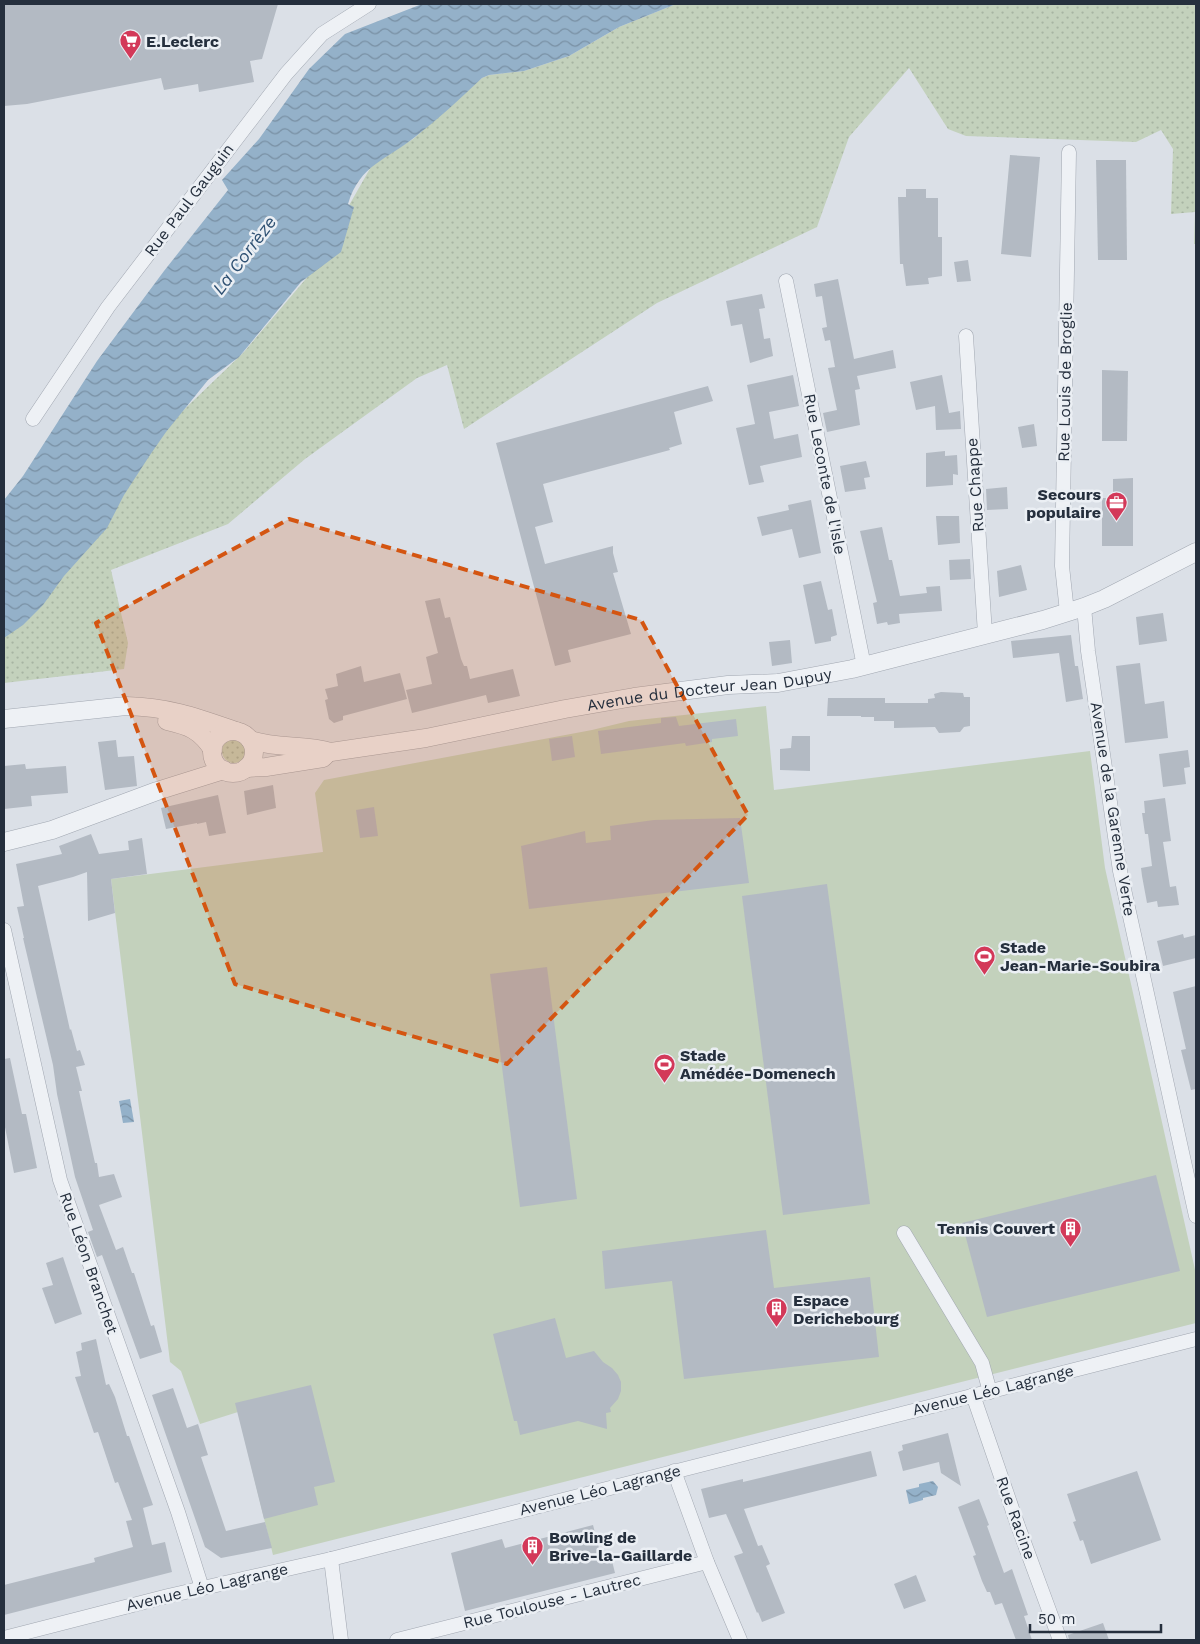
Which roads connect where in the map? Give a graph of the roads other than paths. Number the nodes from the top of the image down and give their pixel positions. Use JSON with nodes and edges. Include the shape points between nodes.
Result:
{"nodes":[{"id":1,"x":369,"y":4,"type":"edge"},
{"id":2,"x":1069,"y":152,"type":"dead end"},
{"id":3,"x":786,"y":281,"type":"dead end"},
{"id":4,"x":966,"y":336,"type":"dead end"},
{"id":5,"x":33,"y":418,"type":"dead end"},
{"id":6,"x":1196,"y":552,"type":"edge"},
{"id":7,"x":1075,"y":609,"type":"junction"},
{"id":8,"x":985,"y":634,"type":"junction"},
{"id":9,"x":864,"y":666,"type":"junction"},
{"id":10,"x":114,"y":708,"type":"junction"},
{"id":11,"x":4,"y":719,"type":"edge"},
{"id":12,"x":243,"y":736,"type":"junction"},
{"id":13,"x":213,"y":750,"type":"junction"},
{"id":14,"x":331,"y":752,"type":"junction"},
{"id":15,"x":246,"y":768,"type":"junction"},
{"id":16,"x":224,"y":770,"type":"junction"},
{"id":17,"x":4,"y":842,"type":"edge"},
{"id":18,"x":4,"y":930,"type":"edge"},
{"id":19,"x":1193,"y":1188,"type":"edge"},
{"id":20,"x":1196,"y":1216,"type":"edge"},
{"id":21,"x":904,"y":1233,"type":"dead end"},
{"id":22,"x":1196,"y":1340,"type":"edge"},
{"id":23,"x":990,"y":1392,"type":"junction"},
{"id":24,"x":973,"y":1395,"type":"junction"},
{"id":25,"x":674,"y":1471,"type":"junction"},
{"id":26,"x":331,"y":1559,"type":"junction"},
{"id":27,"x":707,"y":1562,"type":"junction"},
{"id":28,"x":202,"y":1588,"type":"junction"},
{"id":29,"x":4,"y":1638,"type":"edge"},
{"id":30,"x":341,"y":1640,"type":"edge"},
{"id":31,"x":397,"y":1640,"type":"edge"},
{"id":32,"x":740,"y":1640,"type":"edge"},
{"id":33,"x":1060,"y":1640,"type":"edge"}],
"edges":[{"from":1,"to":5,"type":"street","name":"Rue Paul Gauguin","via":[[322,34],[286,74],[108,307]]},
{"from":2,"to":7,"type":"street","name":"Rue Louis de Broglie","via":[[1062,566]]},
{"from":3,"to":9,"type":"street","name":"Rue Leconte de l'Isle"},
{"from":4,"to":8,"type":"street","name":"Rue Chappe"},
{"from":6,"to":7,"type":"street","name":"Avenue du Docteur Jean Dupuy","via":[[1104,599]]},
{"from":7,"to":8,"type":"street","name":"Avenue du Docteur Jean Dupuy"},
{"from":7,"to":19,"type":"street","name":"Avenue de la Garenne Verte","via":[[1088,651],[1120,870]]},
{"from":8,"to":9,"type":"street","name":"Avenue du Docteur Jean Dupuy"},
{"from":9,"to":14,"type":"street","name":"Avenue du Docteur Jean Dupuy","via":[[778,683],[728,685],[634,697],[426,738]]},
{"from":10,"to":11,"type":"street","name":"Avenue du Docteur Jean Dupuy"},
{"from":10,"to":12,"type":"street","name":"Avenue du Docteur Jean Dupuy","via":[[146,707],[180,712]]},
{"from":10,"to":13,"type":"street","via":[[127,714],[188,727],[199,732]]},
{"from":12,"to":13,"type":"street","via":[[223,734]]},
{"from":12,"to":14,"type":"street","name":"Avenue du Docteur Jean Dupuy","via":[[264,745]]},
{"from":12,"to":15,"type":"street","via":[[254,752]]},
{"from":13,"to":16,"type":"street","via":[[215,762]]},
{"from":14,"to":15,"type":"street","name":"Avenue du Docteur Jean Dupuy","via":[[323,758]]},
{"from":15,"to":16,"type":"street","via":[[236,772]]},
{"from":16,"to":17,"type":"street","via":[[52,830]]},
{"from":18,"to":28,"type":"street","name":"Rue Léon Branchet","via":[[60,1180]]},
{"from":19,"to":20,"type":"street","name":"Avenue de la Garenne Verte"},
{"from":21,"to":23,"type":"street","via":[[982,1363]]},
{"from":22,"to":23,"type":"street","name":"Avenue Léo Lagrange"},
{"from":23,"to":24,"type":"street","name":"Avenue Léo Lagrange"},
{"from":24,"to":25,"type":"street","name":"Avenue Léo Lagrange"},
{"from":24,"to":33,"type":"street","name":"Rue Racine"},
{"from":25,"to":26,"type":"street","name":"Avenue Léo Lagrange"},
{"from":25,"to":27,"type":"street"},
{"from":26,"to":28,"type":"street","name":"Avenue Léo Lagrange"},
{"from":26,"to":30,"type":"street"},
{"from":27,"to":31,"type":"street","name":"Rue Toulouse - Lautrec"},
{"from":27,"to":32,"type":"street"},
{"from":28,"to":29,"type":"street","name":"Avenue Léo Lagrange"}]}
